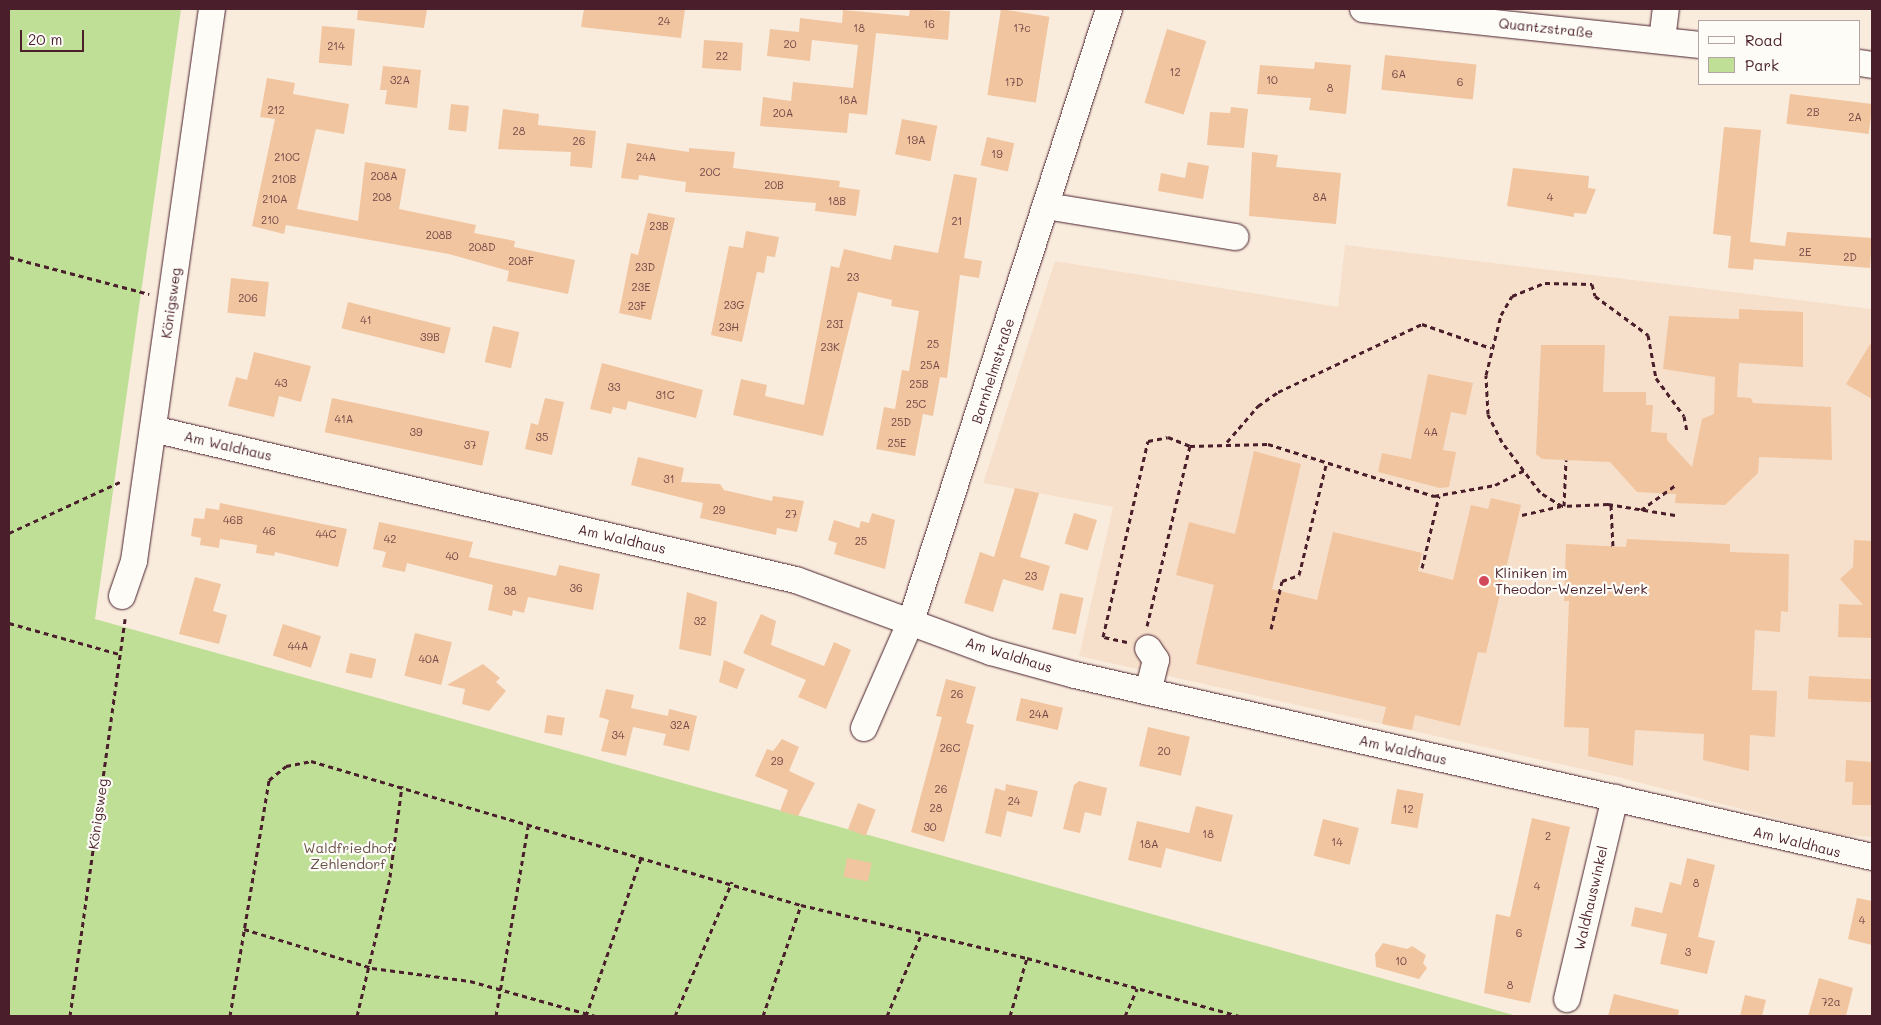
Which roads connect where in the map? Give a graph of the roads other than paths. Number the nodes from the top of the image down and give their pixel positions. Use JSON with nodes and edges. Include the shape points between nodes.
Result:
{"nodes":[{"id":1,"x":212,"y":9,"type":"edge"},
{"id":2,"x":1109,"y":9,"type":"edge"},
{"id":3,"x":1363,"y":9,"type":"edge"},
{"id":4,"x":1666,"y":9,"type":"edge"},
{"id":5,"x":1662,"y":40,"type":"junction"},
{"id":6,"x":1698,"y":44,"type":"edge"},
{"id":7,"x":1046,"y":206,"type":"junction"},
{"id":8,"x":1235,"y":236,"type":"dead end"},
{"id":9,"x":153,"y":429,"type":"junction"},
{"id":10,"x":123,"y":604,"type":"road end"},
{"id":11,"x":912,"y":621,"type":"junction"},
{"id":12,"x":1145,"y":647,"type":"road end"},
{"id":13,"x":1148,"y":692,"type":"junction"},
{"id":14,"x":864,"y":728,"type":"dead end"},
{"id":15,"x":1615,"y":798,"type":"junction"},
{"id":16,"x":1872,"y":858,"type":"edge"},
{"id":17,"x":1567,"y":999,"type":"dead end"}],
"edges":[{"from":1,"to":9,"type":"street","name":"Königsweg"},
{"from":2,"to":7,"type":"street","name":"Barnhelmstraße"},
{"from":3,"to":5,"type":"street","name":"Quantzstraße"},
{"from":4,"to":5,"type":"street"},
{"from":5,"to":6,"type":"street","name":"Quantzstraße"},
{"from":7,"to":8,"type":"street"},
{"from":7,"to":11,"type":"street","name":"Barnhelmstraße"},
{"from":9,"to":10,"type":"street","name":"Königsweg","via":[[134,561]]},
{"from":9,"to":11,"type":"street","name":"Am Waldhaus","via":[[796,580]]},
{"from":11,"to":13,"type":"street","name":"Am Waldhaus","via":[[991,652]]},
{"from":11,"to":14,"type":"street","name":"Barnhelmstraße"},
{"from":12,"to":13,"type":"street","via":[[1156,660]]},
{"from":13,"to":15,"type":"street","name":"Am Waldhaus"},
{"from":15,"to":16,"type":"street","name":"Am Waldhaus"},
{"from":15,"to":17,"type":"street","name":"Waldhauswinkel"}]}
